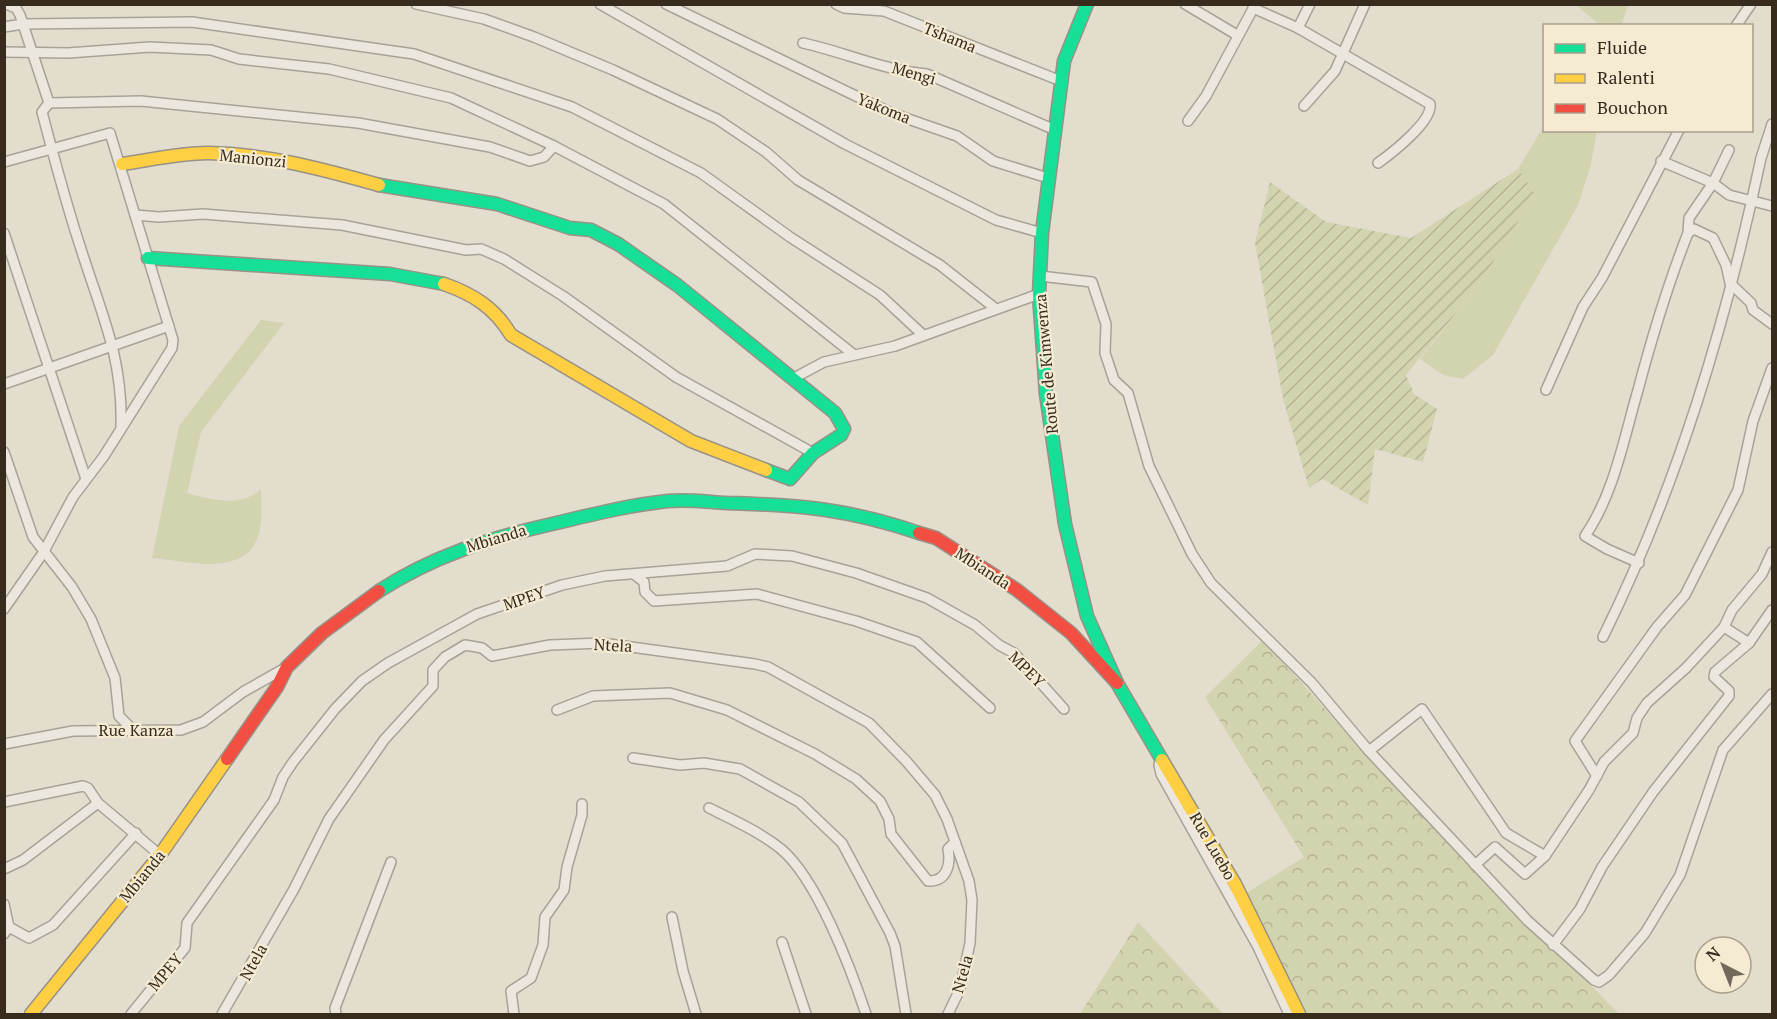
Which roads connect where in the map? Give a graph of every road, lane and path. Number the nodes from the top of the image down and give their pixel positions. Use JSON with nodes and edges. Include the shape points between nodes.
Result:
{"nodes":[{"id":1,"x":6,"y":4,"type":"edge"},
{"id":2,"x":416,"y":4,"type":"edge"},
{"id":3,"x":600,"y":4,"type":"edge"},
{"id":4,"x":666,"y":4,"type":"edge"},
{"id":5,"x":836,"y":4,"type":"edge"},
{"id":6,"x":1087,"y":4,"type":"edge"},
{"id":7,"x":1185,"y":4,"type":"edge"},
{"id":8,"x":1310,"y":4,"type":"edge"},
{"id":9,"x":1365,"y":4,"type":"edge"},
{"id":10,"x":1751,"y":4,"type":"edge"},
{"id":11,"x":1254,"y":6,"type":"edge"},
{"id":12,"x":24,"y":24,"type":"junction"},
{"id":13,"x":1737,"y":24,"type":"edge"},
{"id":14,"x":4,"y":27,"type":"edge"},
{"id":15,"x":1298,"y":28,"type":"junction"},
{"id":16,"x":1237,"y":35,"type":"junction"},
{"id":17,"x":802,"y":43,"type":"dead end"},
{"id":18,"x":4,"y":52,"type":"edge"},
{"id":19,"x":33,"y":52,"type":"junction"},
{"id":20,"x":1344,"y":54,"type":"junction"},
{"id":21,"x":1061,"y":81,"type":"junction"},
{"id":22,"x":49,"y":104,"type":"junction"},
{"id":23,"x":1304,"y":106,"type":"dead end"},
{"id":24,"x":1188,"y":122,"type":"dead end"},
{"id":25,"x":1773,"y":124,"type":"edge"},
{"id":26,"x":1055,"y":130,"type":"junction"},
{"id":27,"x":1679,"y":132,"type":"edge"},
{"id":28,"x":554,"y":146,"type":"junction"},
{"id":29,"x":51,"y":150,"type":"junction"},
{"id":30,"x":1730,"y":150,"type":"dead end"},
{"id":31,"x":1662,"y":161,"type":"junction"},
{"id":32,"x":4,"y":162,"type":"edge"},
{"id":33,"x":1378,"y":163,"type":"dead end"},
{"id":34,"x":122,"y":164,"type":"junction"},
{"id":35,"x":1048,"y":178,"type":"junction"},
{"id":36,"x":1713,"y":183,"type":"junction"},
{"id":37,"x":1752,"y":201,"type":"junction"},
{"id":38,"x":1773,"y":206,"type":"edge"},
{"id":39,"x":135,"y":215,"type":"junction"},
{"id":40,"x":4,"y":233,"type":"edge"},
{"id":41,"x":1042,"y":233,"type":"junction"},
{"id":42,"x":1688,"y":233,"type":"junction"},
{"id":43,"x":147,"y":258,"type":"junction"},
{"id":44,"x":1040,"y":276,"type":"junction"},
{"id":45,"x":1730,"y":283,"type":"junction"},
{"id":46,"x":1039,"y":294,"type":"junction"},
{"id":47,"x":996,"y":309,"type":"junction"},
{"id":48,"x":1773,"y":324,"type":"edge"},
{"id":49,"x":169,"y":326,"type":"junction"},
{"id":50,"x":922,"y":335,"type":"junction"},
{"id":51,"x":114,"y":347,"type":"junction"},
{"id":52,"x":853,"y":354,"type":"junction"},
{"id":53,"x":1773,"y":368,"type":"edge"},
{"id":54,"x":48,"y":369,"type":"junction"},
{"id":55,"x":794,"y":378,"type":"junction"},
{"id":56,"x":4,"y":384,"type":"edge"},
{"id":57,"x":1546,"y":390,"type":"dead end"},
{"id":58,"x":121,"y":426,"type":"junction"},
{"id":59,"x":4,"y":452,"type":"edge"},
{"id":60,"x":813,"y":453,"type":"junction"},
{"id":61,"x":86,"y":479,"type":"junction"},
{"id":62,"x":1773,"y":552,"type":"edge"},
{"id":63,"x":43,"y":553,"type":"junction"},
{"id":64,"x":1639,"y":563,"type":"junction"},
{"id":65,"x":635,"y":575,"type":"junction"},
{"id":66,"x":4,"y":609,"type":"edge"},
{"id":67,"x":1773,"y":610,"type":"edge"},
{"id":68,"x":1724,"y":627,"type":"junction"},
{"id":69,"x":1603,"y":637,"type":"dead end"},
{"id":70,"x":1749,"y":643,"type":"junction"},
{"id":71,"x":287,"y":667,"type":"junction"},
{"id":72,"x":1117,"y":683,"type":"junction"},
{"id":73,"x":1773,"y":694,"type":"edge"},
{"id":74,"x":990,"y":708,"type":"dead end"},
{"id":75,"x":1064,"y":709,"type":"dead end"},
{"id":76,"x":557,"y":710,"type":"dead end"},
{"id":77,"x":133,"y":730,"type":"junction"},
{"id":78,"x":4,"y":744,"type":"edge"},
{"id":79,"x":1369,"y":751,"type":"junction"},
{"id":80,"x":1161,"y":755,"type":"junction"},
{"id":81,"x":633,"y":758,"type":"dead end"},
{"id":82,"x":1597,"y":776,"type":"junction"},
{"id":83,"x":4,"y":802,"type":"edge"},
{"id":84,"x":98,"y":803,"type":"junction"},
{"id":85,"x":582,"y":804,"type":"dead end"},
{"id":86,"x":709,"y":808,"type":"dead end"},
{"id":87,"x":136,"y":833,"type":"junction"},
{"id":88,"x":1506,"y":833,"type":"junction"},
{"id":89,"x":955,"y":842,"type":"junction"},
{"id":90,"x":1495,"y":847,"type":"junction"},
{"id":91,"x":160,"y":855,"type":"junction"},
{"id":92,"x":1545,"y":856,"type":"junction"},
{"id":93,"x":391,"y":862,"type":"dead end"},
{"id":94,"x":1475,"y":865,"type":"junction"},
{"id":95,"x":4,"y":869,"type":"edge"},
{"id":96,"x":4,"y":904,"type":"edge"},
{"id":97,"x":672,"y":917,"type":"dead end"},
{"id":98,"x":7,"y":930,"type":"edge"},
{"id":99,"x":782,"y":942,"type":"dead end"},
{"id":100,"x":1553,"y":945,"type":"junction"},
{"id":101,"x":31,"y":1014,"type":"edge"},
{"id":102,"x":131,"y":1014,"type":"edge"},
{"id":103,"x":222,"y":1014,"type":"edge"},
{"id":104,"x":336,"y":1014,"type":"edge"},
{"id":105,"x":514,"y":1014,"type":"edge"},
{"id":106,"x":696,"y":1014,"type":"edge"},
{"id":107,"x":806,"y":1014,"type":"edge"},
{"id":108,"x":866,"y":1014,"type":"edge"},
{"id":109,"x":906,"y":1014,"type":"edge"},
{"id":110,"x":948,"y":1014,"type":"edge"},
{"id":111,"x":1289,"y":1014,"type":"edge"},
{"id":112,"x":1299,"y":1014,"type":"edge"}],
"edges":[{"from":1,"to":12,"type":"street","via":[[16,8]]},
{"from":2,"to":47,"type":"street","via":[[484,19],[534,37],[717,119],[766,152],[798,180],[940,265]]},
{"from":3,"to":41,"type":"street","via":[[845,144],[996,220]]},
{"from":4,"to":35,"type":"street","name":"Yakoma","via":[[891,113],[957,136],[993,161]]},
{"from":5,"to":21,"type":"street","name":"Tshama","via":[[884,11]]},
{"from":6,"to":21,"type":"street","name":"Route de Kimwenza","via":[[1066,52]]},
{"from":7,"to":16,"type":"street"},
{"from":8,"to":15,"type":"street"},
{"from":9,"to":20,"type":"street"},
{"from":10,"to":13,"type":"street"},
{"from":11,"to":15,"type":"street"},
{"from":11,"to":16,"type":"street"},
{"from":12,"to":14,"type":"street"},
{"from":12,"to":19,"type":"street"},
{"from":12,"to":50,"type":"street","via":[[192,22],[414,54],[519,88],[572,107],[701,173],[880,295]]},
{"from":15,"to":20,"type":"street"},
{"from":16,"to":24,"type":"street"},
{"from":17,"to":26,"type":"street","name":"Mengi","via":[[908,74],[927,75]]},
{"from":18,"to":19,"type":"street"},
{"from":19,"to":22,"type":"street"},
{"from":19,"to":28,"type":"street","via":[[180,48],[329,69],[451,98]]},
{"from":20,"to":23,"type":"street","via":[[1335,71]]},
{"from":20,"to":33,"type":"street","via":[[1431,106],[1413,133]]},
{"from":21,"to":26,"type":"street","name":"Route de Kimwenza"},
{"from":22,"to":28,"type":"street","via":[[141,101],[358,123],[490,147],[530,160],[544,157]]},
{"from":22,"to":29,"type":"street","via":[[42,112]]},
{"from":25,"to":37,"type":"street"},
{"from":26,"to":35,"type":"street","name":"Route de Kimwenza"},
{"from":27,"to":31,"type":"street"},
{"from":28,"to":52,"type":"street","via":[[664,204]]},
{"from":29,"to":32,"type":"street"},
{"from":29,"to":34,"type":"street","via":[[107,132],[113,137]]},
{"from":29,"to":51,"type":"street"},
{"from":30,"to":36,"type":"street"},
{"from":31,"to":36,"type":"street"},
{"from":31,"to":57,"type":"street","via":[[1583,308]]},
{"from":34,"to":39,"type":"street"},
{"from":34,"to":55,"type":"street","name":"Manionzi","via":[[230,153],[304,164],[381,186],[497,204],[570,228],[591,230],[684,291]]},
{"from":35,"to":41,"type":"street","name":"Route de Kimwenza"},
{"from":36,"to":37,"type":"street","via":[[1729,195]]},
{"from":36,"to":42,"type":"street","via":[[1689,218]]},
{"from":37,"to":38,"type":"street"},
{"from":37,"to":45,"type":"street"},
{"from":39,"to":43,"type":"street"},
{"from":39,"to":60,"type":"street","via":[[203,214],[342,225],[466,250],[481,249],[563,296],[676,377]]},
{"from":40,"to":54,"type":"street"},
{"from":41,"to":44,"type":"street","name":"Route de Kimwenza"},
{"from":42,"to":45,"type":"street","via":[[1694,229],[1713,238]]},
{"from":42,"to":64,"type":"street","via":[[1622,449],[1585,536]]},
{"from":43,"to":49,"type":"street"},
{"from":43,"to":60,"type":"street","via":[[407,275],[440,282],[493,311],[504,320],[511,335],[701,446],[790,479]]},
{"from":44,"to":46,"type":"street","name":"Route de Kimwenza"},
{"from":44,"to":79,"type":"street","via":[[1092,282],[1106,324],[1105,352],[1111,373],[1128,393],[1149,466],[1192,554],[1211,584],[1312,683]]},
{"from":45,"to":48,"type":"street","via":[[1751,303],[1752,310]]},
{"from":45,"to":64,"type":"street","via":[[1709,370]]},
{"from":46,"to":47,"type":"street"},
{"from":46,"to":72,"type":"street","name":"Route de Kimwenza","via":[[1046,394],[1076,579],[1087,616]]},
{"from":47,"to":50,"type":"street"},
{"from":49,"to":51,"type":"street"},
{"from":49,"to":58,"type":"street","via":[[172,348]]},
{"from":50,"to":52,"type":"street","via":[[884,349]]},
{"from":51,"to":54,"type":"street"},
{"from":51,"to":58,"type":"street","via":[[121,388]]},
{"from":52,"to":55,"type":"street","via":[[824,362]]},
{"from":53,"to":82,"type":"street","via":[[1753,421],[1738,490],[1684,595],[1575,741]]},
{"from":54,"to":56,"type":"street"},
{"from":54,"to":61,"type":"street"},
{"from":55,"to":60,"type":"street","name":"Manionzi","via":[[834,413],[844,429]]},
{"from":58,"to":61,"type":"street"},
{"from":59,"to":63,"type":"street","via":[[26,520]]},
{"from":61,"to":63,"type":"street"},
{"from":62,"to":68,"type":"street"},
{"from":63,"to":66,"type":"street"},
{"from":63,"to":77,"type":"street","via":[[72,587],[91,619],[115,678],[119,716]]},
{"from":64,"to":69,"type":"street"},
{"from":65,"to":74,"type":"street","via":[[644,582],[645,592],[654,601],[757,594],[914,640]]},
{"from":65,"to":75,"type":"street","name":"MPEY","via":[[727,566],[755,554],[781,554],[856,573],[927,598],[975,625],[1014,653]]},
{"from":65,"to":102,"type":"street","name":"MPEY","via":[[605,576],[562,585],[477,614],[388,663],[347,694],[293,762],[274,800],[187,923],[185,948]]},
{"from":67,"to":70,"type":"street"},
{"from":68,"to":70,"type":"street"},
{"from":68,"to":82,"type":"street","via":[[1648,701],[1633,733],[1607,758]]},
{"from":70,"to":100,"type":"street","via":[[1713,674],[1729,696],[1653,792]]},
{"from":71,"to":72,"type":"street","name":"Mbianda","via":[[322,633],[370,596],[411,570],[449,553],[535,527],[620,509],[669,501],[726,502],[839,510],[936,538],[1017,590],[1071,633]]},
{"from":71,"to":77,"type":"street","name":"Rue Kanza","via":[[243,692],[203,722],[181,730]]},
{"from":71,"to":91,"type":"street","name":"Mbianda"},
{"from":72,"to":80,"type":"street","name":"Rue Luebo"},
{"from":73,"to":100,"type":"street","via":[[1725,746],[1680,875],[1645,933],[1609,975],[1599,982],[1594,980]]},
{"from":76,"to":89,"type":"street","via":[[593,696],[676,693],[712,705],[814,754],[856,779],[880,801],[891,834],[928,881],[937,880],[946,872],[948,849]]},
{"from":77,"to":78,"type":"street","name":"Rue Kanza","via":[[73,731]]},
{"from":79,"to":88,"type":"street","via":[[1422,709]]},
{"from":79,"to":94,"type":"street"},
{"from":80,"to":111,"type":"street","via":[[1161,774],[1258,948]]},
{"from":80,"to":112,"type":"street","name":"Rue Luebo","via":[[1235,884]]},
{"from":81,"to":109,"type":"street","via":[[740,769],[799,802],[825,824],[852,857],[890,933]]},
{"from":82,"to":92,"type":"street"},
{"from":83,"to":84,"type":"street","via":[[83,786]]},
{"from":84,"to":87,"type":"street"},
{"from":84,"to":95,"type":"street","via":[[23,860]]},
{"from":85,"to":105,"type":"street","via":[[564,890],[545,918],[543,945],[531,978],[511,991]]},
{"from":86,"to":108,"type":"street","via":[[770,840],[808,879]]},
{"from":87,"to":91,"type":"street"},
{"from":87,"to":98,"type":"street","via":[[53,925],[29,938]]},
{"from":88,"to":90,"type":"street"},
{"from":88,"to":92,"type":"street"},
{"from":89,"to":103,"type":"street","name":"Ntela","via":[[936,795],[868,723],[768,667],[620,644],[550,645],[492,656],[482,648],[465,645],[433,670],[433,686],[384,740],[336,809]]},
{"from":89,"to":110,"type":"street","name":"Ntela","via":[[969,881],[972,916],[967,967]]},
{"from":90,"to":92,"type":"street","via":[[1525,874]]},
{"from":90,"to":94,"type":"street"},
{"from":91,"to":101,"type":"street","name":"Mbianda"},
{"from":93,"to":104,"type":"street"},
{"from":94,"to":100,"type":"street"},
{"from":96,"to":98,"type":"street"},
{"from":97,"to":106,"type":"street"},
{"from":99,"to":107,"type":"street"}]}
